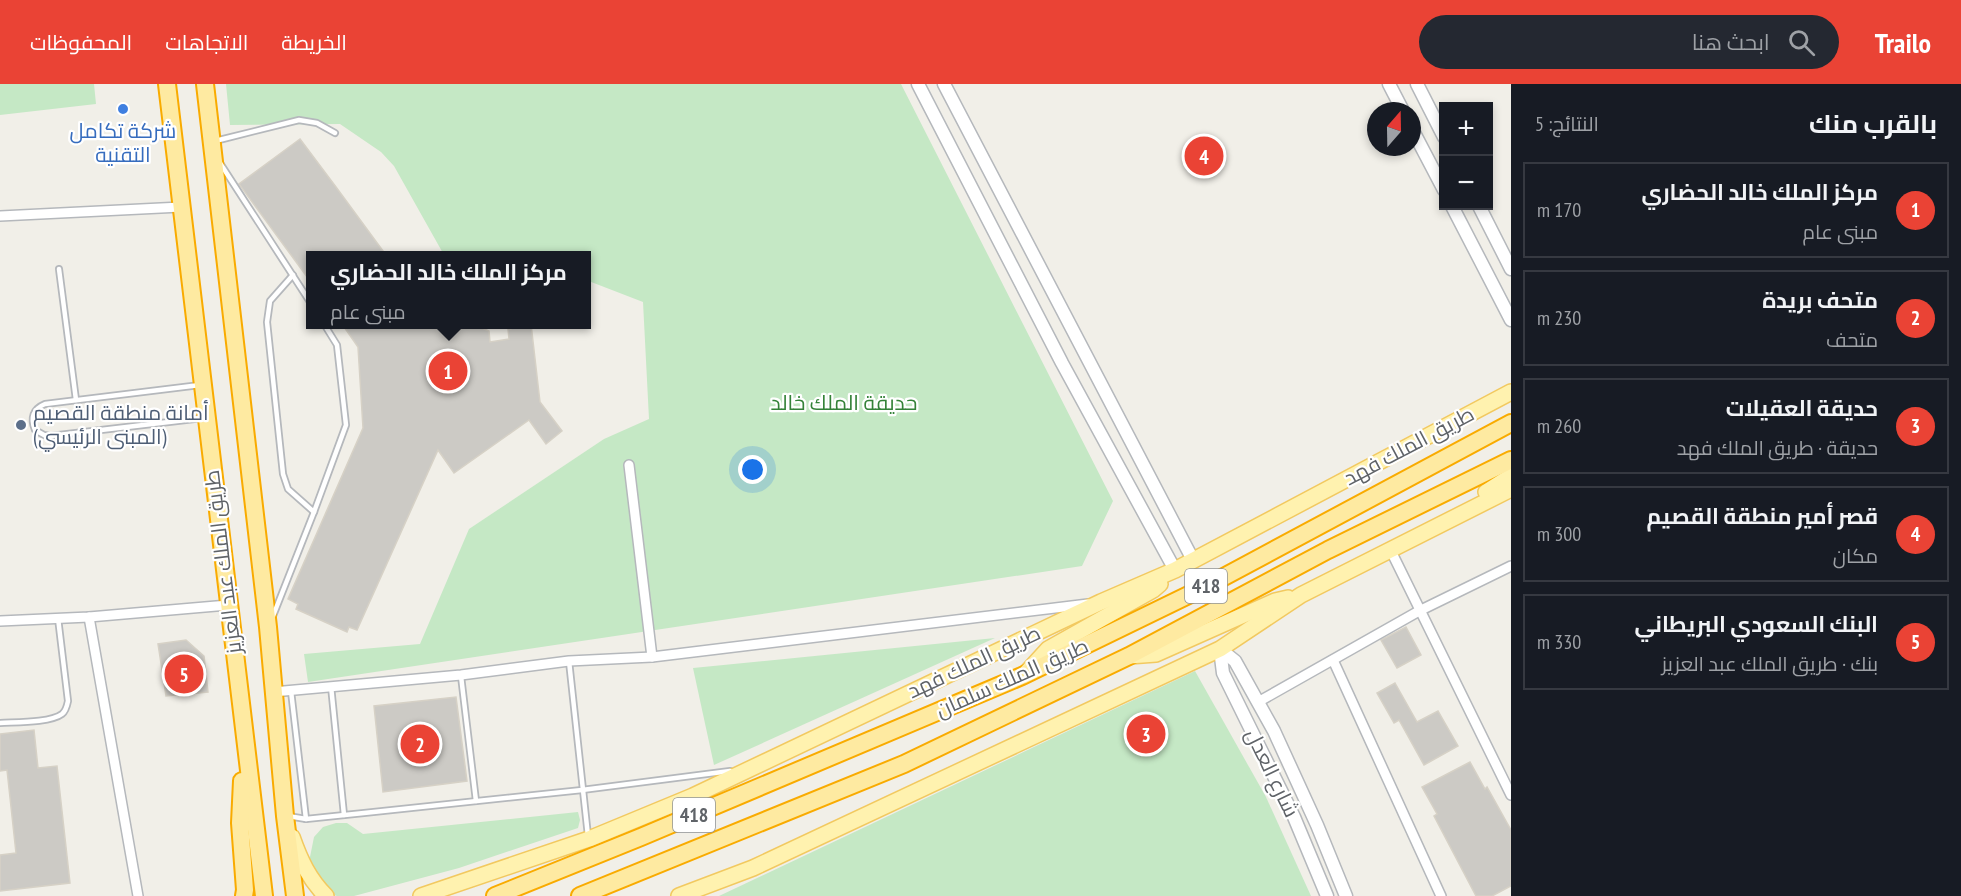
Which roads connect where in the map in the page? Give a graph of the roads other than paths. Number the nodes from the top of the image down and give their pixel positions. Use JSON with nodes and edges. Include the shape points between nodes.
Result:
{"nodes":[{"id":1,"x":167,"y":84,"type":"edge"},
{"id":2,"x":206,"y":84,"type":"edge"},
{"id":3,"x":918,"y":84,"type":"edge"},
{"id":4,"x":944,"y":84,"type":"edge"},
{"id":5,"x":1389,"y":84,"type":"edge"},
{"id":6,"x":1417,"y":84,"type":"edge"},
{"id":7,"x":1398,"y":102,"type":"edge"},
{"id":8,"x":1439,"y":129,"type":"edge"},
{"id":9,"x":335,"y":133,"type":"dead end"},
{"id":10,"x":1421,"y":147,"type":"edge"},
{"id":11,"x":213,"y":148,"type":"junction"},
{"id":12,"x":1439,"y":182,"type":"edge"},
{"id":13,"x":181,"y":207,"type":"junction"},
{"id":14,"x":1454,"y":210,"type":"edge"},
{"id":15,"x":1481,"y":210,"type":"edge"},
{"id":16,"x":0,"y":216,"type":"edge"},
{"id":17,"x":59,"y":269,"type":"dead end"},
{"id":18,"x":1511,"y":269,"type":"edge"},
{"id":19,"x":294,"y":275,"type":"junction"},
{"id":20,"x":306,"y":295,"type":"edge"},
{"id":21,"x":1511,"y":320,"type":"edge"},
{"id":22,"x":327,"y":329,"type":"edge"},
{"id":23,"x":202,"y":385,"type":"junction"},
{"id":24,"x":1511,"y":392,"type":"edge"},
{"id":25,"x":76,"y":400,"type":"junction"},
{"id":26,"x":1511,"y":403,"type":"edge"},
{"id":27,"x":206,"y":417,"type":"junction"},
{"id":28,"x":1460,"y":418,"type":"junction"},
{"id":29,"x":1511,"y":423,"type":"edge"},
{"id":30,"x":1511,"y":460,"type":"edge"},
{"id":31,"x":629,"y":465,"type":"dead end"},
{"id":32,"x":1511,"y":476,"type":"edge"},
{"id":33,"x":1511,"y":489,"type":"edge"},
{"id":34,"x":314,"y":512,"type":"junction"},
{"id":35,"x":1463,"y":514,"type":"junction"},
{"id":36,"x":1391,"y":550,"type":"junction"},
{"id":37,"x":1193,"y":560,"type":"junction"},
{"id":38,"x":1511,"y":566,"type":"edge"},
{"id":39,"x":1176,"y":570,"type":"junction"},
{"id":40,"x":1301,"y":595,"type":"junction"},
{"id":41,"x":1101,"y":602,"type":"junction"},
{"id":42,"x":228,"y":605,"type":"junction"},
{"id":43,"x":1419,"y":611,"type":"junction"},
{"id":44,"x":89,"y":617,"type":"junction"},
{"id":45,"x":57,"y":618,"type":"junction"},
{"id":46,"x":0,"y":621,"type":"edge"},
{"id":47,"x":268,"y":627,"type":"junction"},
{"id":48,"x":1220,"y":649,"type":"junction"},
{"id":49,"x":1129,"y":656,"type":"junction"},
{"id":50,"x":652,"y":657,"type":"junction"},
{"id":51,"x":1333,"y":660,"type":"junction"},
{"id":52,"x":569,"y":661,"type":"junction"},
{"id":53,"x":461,"y":675,"type":"junction"},
{"id":54,"x":1022,"y":676,"type":"junction"},
{"id":55,"x":331,"y":686,"type":"junction"},
{"id":56,"x":291,"y":689,"type":"junction"},
{"id":57,"x":273,"y":692,"type":"junction"},
{"id":58,"x":1258,"y":702,"type":"junction"},
{"id":59,"x":0,"y":723,"type":"edge"},
{"id":60,"x":243,"y":726,"type":"junction"},
{"id":61,"x":750,"y":769,"type":"junction"},
{"id":62,"x":582,"y":790,"type":"junction"},
{"id":63,"x":1511,"y":795,"type":"edge"},
{"id":64,"x":476,"y":801,"type":"junction"},
{"id":65,"x":344,"y":815,"type":"junction"},
{"id":66,"x":286,"y":819,"type":"junction"},
{"id":67,"x":306,"y":819,"type":"junction"},
{"id":68,"x":589,"y":839,"type":"junction"},
{"id":69,"x":131,"y":868,"type":"junction"},
{"id":70,"x":131,"y":896,"type":"edge"},
{"id":71,"x":138,"y":896,"type":"edge"},
{"id":72,"x":244,"y":896,"type":"edge"},
{"id":73,"x":264,"y":896,"type":"edge"},
{"id":74,"x":295,"y":896,"type":"edge"},
{"id":75,"x":326,"y":896,"type":"edge"},
{"id":76,"x":421,"y":896,"type":"edge"},
{"id":77,"x":495,"y":896,"type":"edge"},
{"id":78,"x":580,"y":896,"type":"edge"},
{"id":79,"x":679,"y":896,"type":"edge"},
{"id":80,"x":1327,"y":896,"type":"edge"},
{"id":81,"x":1346,"y":896,"type":"edge"},
{"id":82,"x":1441,"y":896,"type":"edge"}],
"edges":[{"from":1,"to":13,"type":"highway","name":"طريق الملك عبد العزيز"},
{"from":2,"to":11,"type":"highway","name":"طريق الملك عبد العزيز"},
{"from":3,"to":39,"type":"street","via":[[1062,363]]},
{"from":4,"to":37,"type":"street"},
{"from":5,"to":7,"type":"street"},
{"from":6,"to":8,"type":"street"},
{"from":9,"to":11,"type":"lane","via":[[317,123],[299,120]]},
{"from":10,"to":12,"type":"street"},
{"from":11,"to":19,"type":"lane"},
{"from":11,"to":47,"type":"highway","name":"طريق الملك عبد العزيز"},
{"from":13,"to":16,"type":"street"},
{"from":13,"to":23,"type":"highway","name":"طريق الملك عبد العزيز"},
{"from":14,"to":21,"type":"street"},
{"from":15,"to":18,"type":"street"},
{"from":17,"to":25,"type":"lane"},
{"from":19,"to":20,"type":"lane"},
{"from":19,"to":34,"type":"lane","via":[[270,302],[267,322],[283,474],[288,489]]},
{"from":22,"to":34,"type":"lane","via":[[336,345],[346,425]]},
{"from":23,"to":25,"type":"lane"},
{"from":23,"to":27,"type":"highway","name":"طريق الملك عبد العزيز"},
{"from":24,"to":28,"type":"main road","name":"طريق الملك فهد"},
{"from":25,"to":27,"type":"lane","via":[[40,406],[33,414],[35,430],[50,435]]},
{"from":26,"to":28,"type":"main road"},
{"from":27,"to":42,"type":"highway","name":"طريق الملك عبد العزيز"},
{"from":28,"to":37,"type":"main road","name":"طريق الملك فهد"},
{"from":29,"to":54,"type":"highway","name":"طريق الملك سلمان","number":"418","via":[[1205,587]]},
{"from":30,"to":49,"type":"highway","name":"طريق الملك سلمان","number":"418","via":[[1328,550]]},
{"from":31,"to":50,"type":"street"},
{"from":32,"to":35,"type":"main road","via":[[1478,497]]},
{"from":33,"to":35,"type":"main road"},
{"from":34,"to":47,"type":"lane"},
{"from":35,"to":36,"type":"main road"},
{"from":36,"to":40,"type":"main road"},
{"from":36,"to":43,"type":"street"},
{"from":37,"to":39,"type":"main road","name":"طريق الملك فهد"},
{"from":38,"to":43,"type":"street"},
{"from":39,"to":41,"type":"main road","name":"طريق الملك فهد"},
{"from":39,"to":54,"type":"main road","via":[[1153,590],[1048,649]]},
{"from":40,"to":48,"type":"main road"},
{"from":40,"to":49,"type":"main road","via":[[1275,601],[1156,654]]},
{"from":41,"to":50,"type":"street"},
{"from":41,"to":61,"type":"main road","name":"طريق الملك فهد"},
{"from":42,"to":44,"type":"street"},
{"from":42,"to":60,"type":"highway","name":"طريق الملك عبد العزيز"},
{"from":43,"to":51,"type":"street"},
{"from":43,"to":63,"type":"street"},
{"from":44,"to":45,"type":"street"},
{"from":44,"to":69,"type":"street"},
{"from":45,"to":46,"type":"street"},
{"from":45,"to":59,"type":"lane","via":[[66,710],[47,719]]},
{"from":47,"to":57,"type":"highway","name":"طريق الملك عبد العزيز"},
{"from":48,"to":58,"type":"street","via":[[1235,661]]},
{"from":48,"to":79,"type":"main road","via":[[753,868]]},
{"from":48,"to":80,"type":"street","name":"شارع العدل","via":[[1223,673],[1294,817]]},
{"from":49,"to":78,"type":"highway","name":"طريق الملك سلمان","number":"418","via":[[904,764]]},
{"from":50,"to":52,"type":"street"},
{"from":51,"to":58,"type":"street"},
{"from":51,"to":82,"type":"street"},
{"from":52,"to":53,"type":"street"},
{"from":52,"to":62,"type":"lane"},
{"from":53,"to":55,"type":"street"},
{"from":53,"to":64,"type":"lane"},
{"from":54,"to":77,"type":"highway","name":"طريق الملك سلمان","number":"418"},
{"from":55,"to":56,"type":"street"},
{"from":55,"to":65,"type":"lane"},
{"from":56,"to":57,"type":"street"},
{"from":56,"to":67,"type":"lane"},
{"from":57,"to":66,"type":"highway","name":"طريق الملك عبد العزيز"},
{"from":58,"to":81,"type":"street"},
{"from":60,"to":72,"type":"highway","via":[[240,823]]},
{"from":60,"to":73,"type":"highway","name":"طريق الملك عبد العزيز"},
{"from":61,"to":62,"type":"lane"},
{"from":61,"to":68,"type":"main road","name":"طريق الملك فهد"},
{"from":62,"to":64,"type":"lane"},
{"from":62,"to":68,"type":"lane"},
{"from":64,"to":65,"type":"lane"},
{"from":65,"to":67,"type":"lane"},
{"from":66,"to":67,"type":"lane"},
{"from":66,"to":74,"type":"highway","name":"طريق الملك عبد العزيز"},
{"from":66,"to":75,"type":"main road","via":[[299,858],[312,883]]},
{"from":68,"to":76,"type":"main road","name":"طريق الملك فهد"},
{"from":69,"to":70,"type":"street"},
{"from":69,"to":71,"type":"street"}]}
